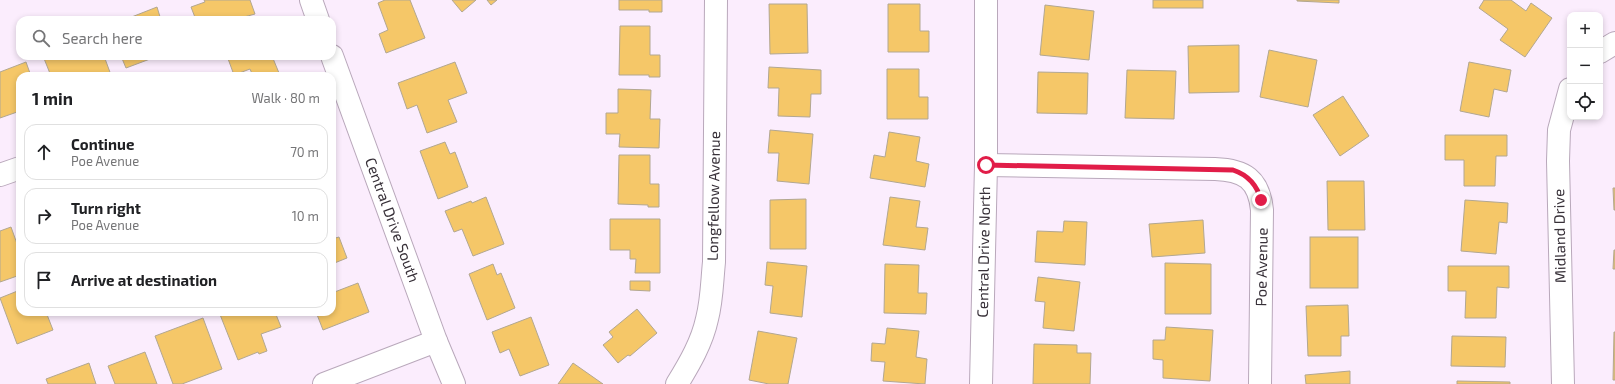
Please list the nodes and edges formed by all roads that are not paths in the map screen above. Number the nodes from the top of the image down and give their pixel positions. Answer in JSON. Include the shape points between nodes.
{"nodes":[{"id":1,"x":311,"y":0,"type":"edge"},
{"id":2,"x":716,"y":0,"type":"edge"},
{"id":3,"x":986,"y":0,"type":"edge"},
{"id":4,"x":317,"y":16,"type":"edge"},
{"id":5,"x":1615,"y":43,"type":"edge"},
{"id":6,"x":1603,"y":50,"type":"edge"},
{"id":7,"x":333,"y":60,"type":"edge"},
{"id":8,"x":1567,"y":100,"type":"edge"},
{"id":9,"x":986,"y":165,"type":"junction"},
{"id":10,"x":16,"y":169,"type":"edge"},
{"id":11,"x":0,"y":175,"type":"edge"},
{"id":12,"x":436,"y":341,"type":"junction"},
{"id":13,"x":324,"y":384,"type":"edge"},
{"id":14,"x":454,"y":384,"type":"edge"},
{"id":15,"x":677,"y":384,"type":"edge"},
{"id":16,"x":981,"y":384,"type":"edge"},
{"id":17,"x":1260,"y":384,"type":"edge"},
{"id":18,"x":1563,"y":384,"type":"edge"}],
"edges":[{"from":1,"to":4,"type":"street"},
{"from":2,"to":15,"type":"street","name":"Longfellow Avenue","via":[[712,292],[699,343]]},
{"from":3,"to":9,"type":"street","name":"Central Drive North"},
{"from":5,"to":6,"type":"street"},
{"from":7,"to":12,"type":"street","name":"Central Drive South"},
{"from":8,"to":18,"type":"street","name":"Midland Drive","via":[[1559,130],[1558,161]]},
{"from":9,"to":16,"type":"street","name":"Central Drive North"},
{"from":9,"to":17,"type":"street","name":"Poe Avenue","via":[[1215,169],[1233,170],[1248,178],[1259,193],[1262,210]]},
{"from":10,"to":11,"type":"street"},
{"from":12,"to":13,"type":"street"},
{"from":12,"to":14,"type":"street","name":"Central Drive South"}]}
